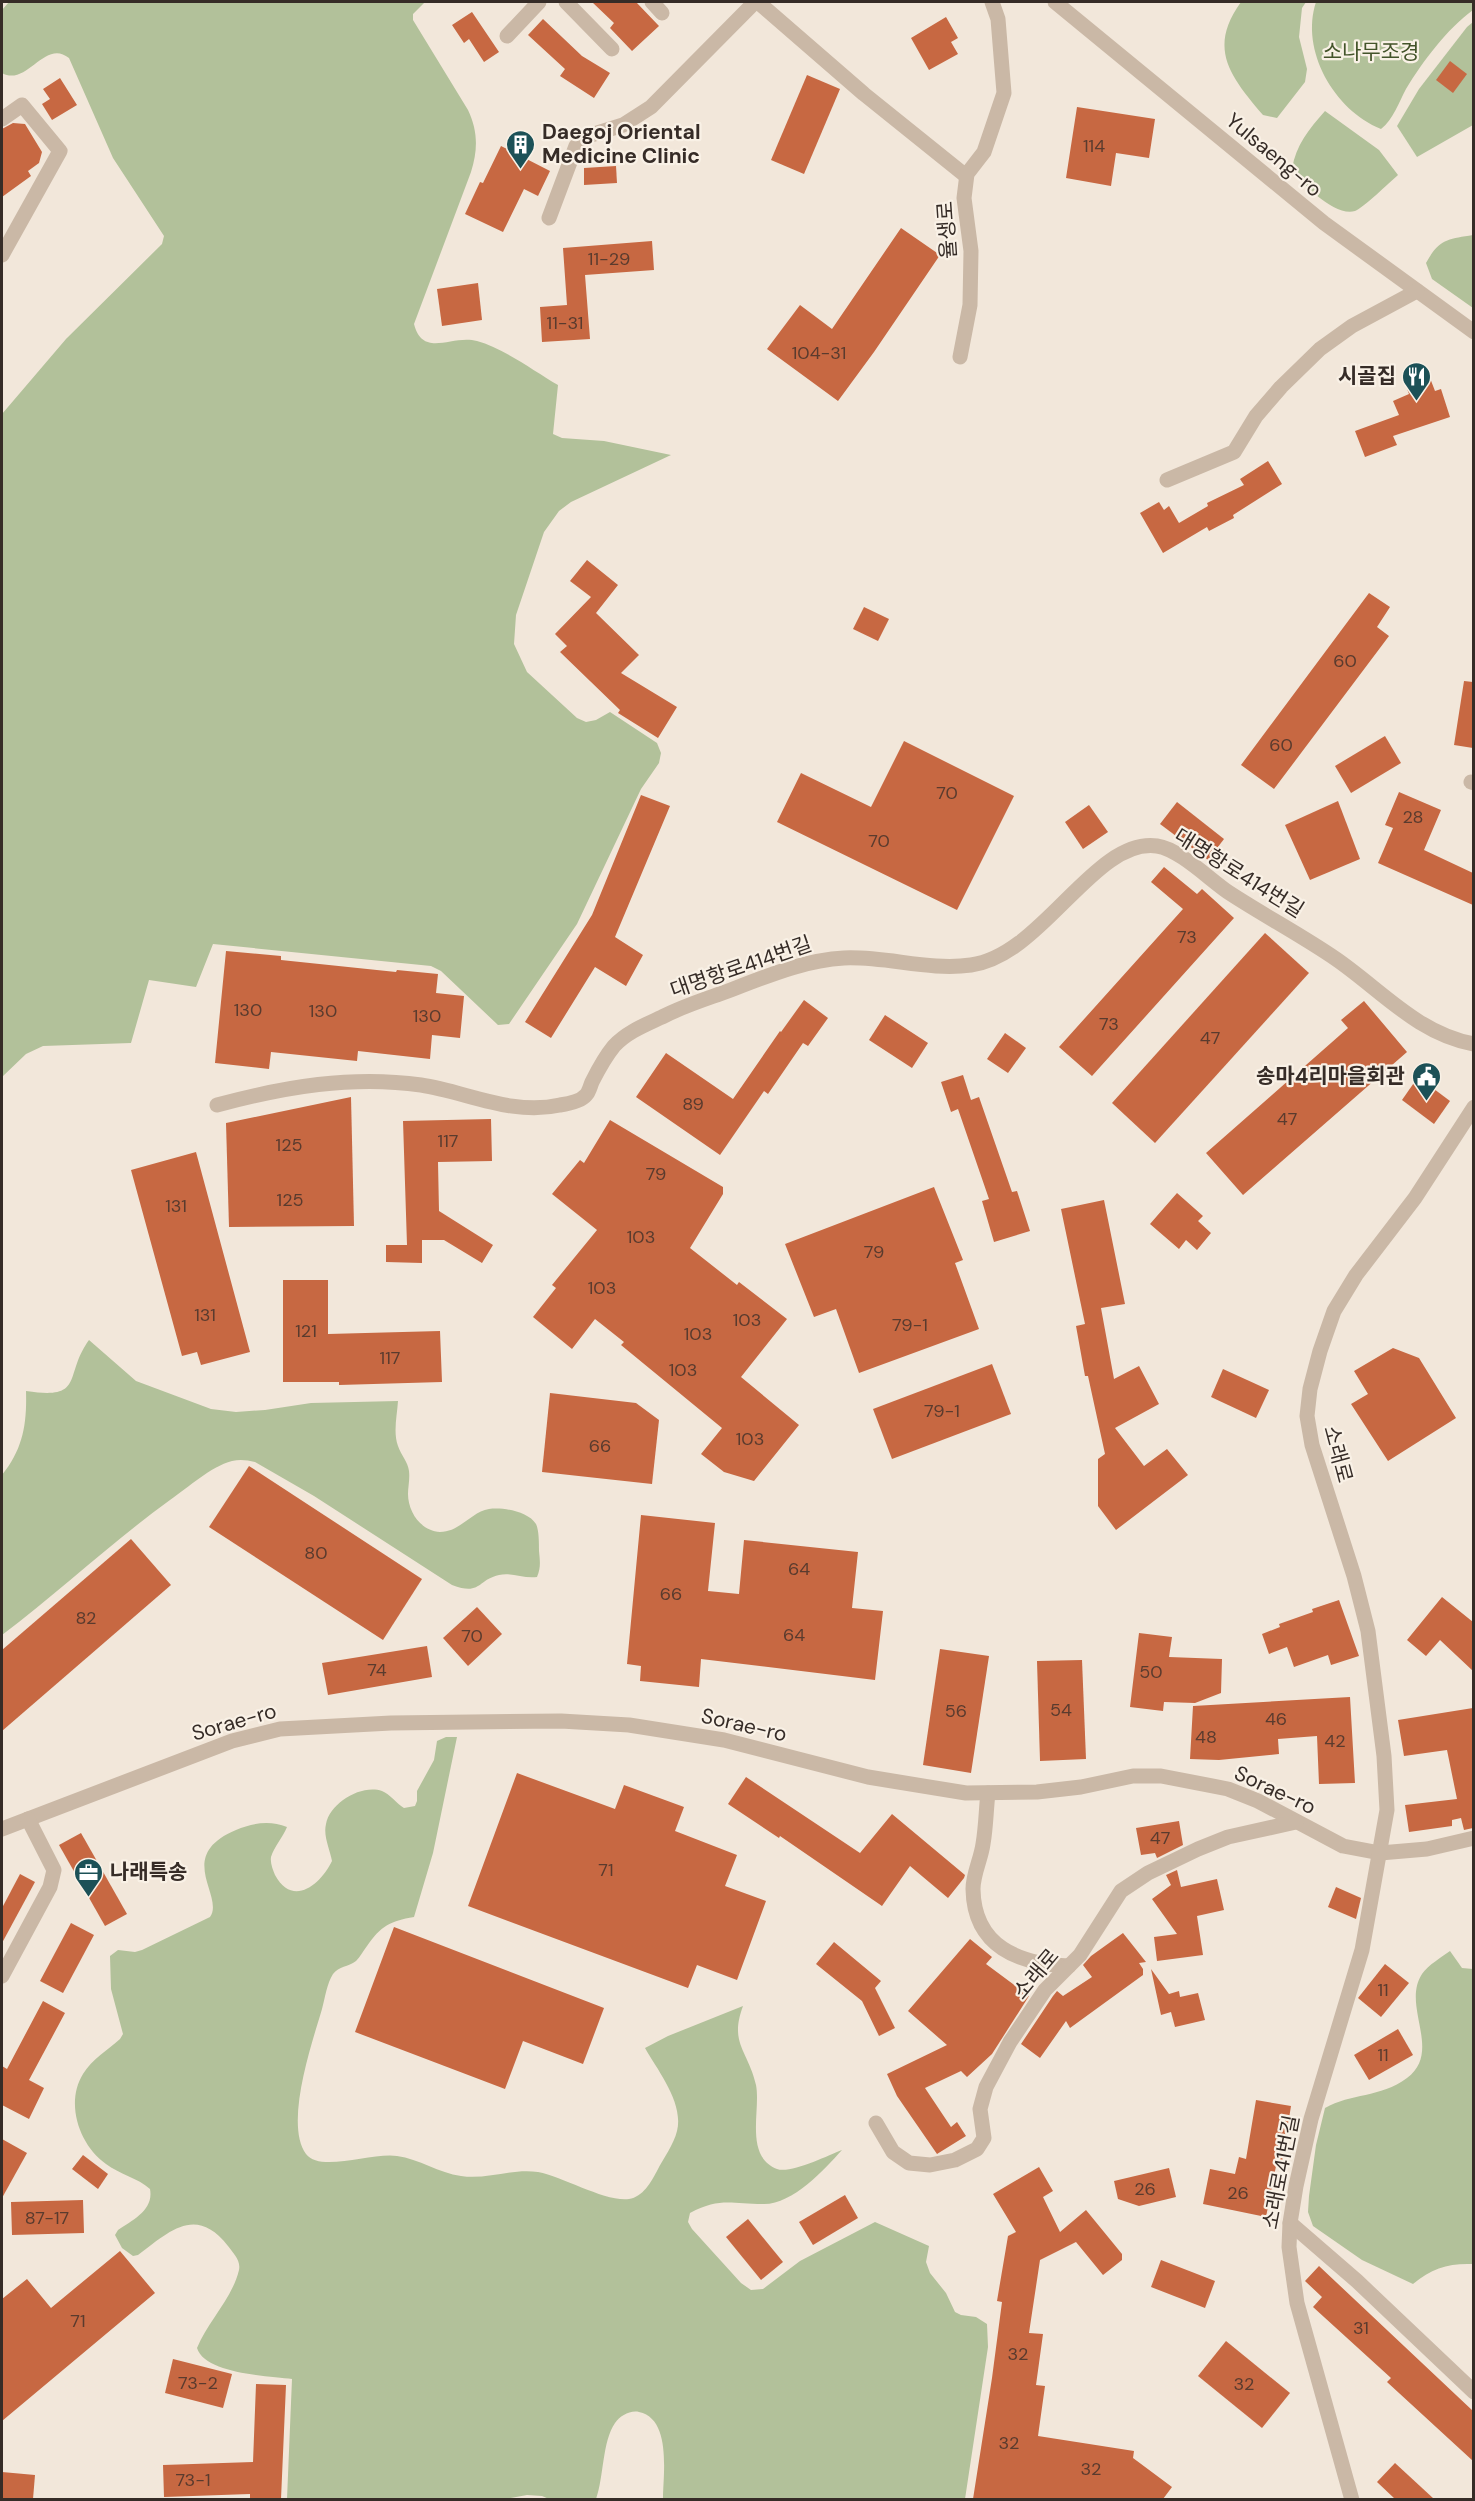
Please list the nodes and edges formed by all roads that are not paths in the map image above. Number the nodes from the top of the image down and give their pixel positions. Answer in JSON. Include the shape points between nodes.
{"nodes":[{"id":1,"x":539,"y":2,"type":"edge"},
{"id":2,"x":566,"y":2,"type":"edge"},
{"id":3,"x":757,"y":2,"type":"edge"},
{"id":4,"x":992,"y":2,"type":"edge"},
{"id":5,"x":1055,"y":2,"type":"edge"},
{"id":6,"x":507,"y":36,"type":"dead end"},
{"id":7,"x":612,"y":48,"type":"dead end"},
{"id":8,"x":2,"y":119,"type":"edge"},
{"id":9,"x":966,"y":176,"type":"junction"},
{"id":10,"x":549,"y":218,"type":"dead end"},
{"id":11,"x":2,"y":255,"type":"edge"},
{"id":12,"x":1417,"y":291,"type":"junction"},
{"id":13,"x":1473,"y":332,"type":"edge"},
{"id":14,"x":960,"y":357,"type":"dead end"},
{"id":15,"x":1167,"y":480,"type":"dead end"},
{"id":16,"x":1473,"y":1044,"type":"edge"},
{"id":17,"x":217,"y":1105,"type":"dead end"},
{"id":18,"x":1473,"y":1107,"type":"edge"},
{"id":19,"x":988,"y":1793,"type":"junction"},
{"id":20,"x":28,"y":1819,"type":"junction"},
{"id":21,"x":1296,"y":1822,"type":"junction"},
{"id":22,"x":2,"y":1829,"type":"edge"},
{"id":23,"x":1473,"y":1838,"type":"edge"},
{"id":24,"x":1380,"y":1853,"type":"junction"},
{"id":25,"x":1069,"y":1965,"type":"junction"},
{"id":26,"x":2,"y":1976,"type":"edge"},
{"id":27,"x":876,"y":2123,"type":"dead end"},
{"id":28,"x":1290,"y":2223,"type":"junction"},
{"id":29,"x":1473,"y":2392,"type":"edge"},
{"id":30,"x":1352,"y":2499,"type":"edge"}],
"edges":[{"from":1,"to":6,"type":"street"},
{"from":2,"to":7,"type":"street"},
{"from":3,"to":9,"type":"street"},
{"from":3,"to":10,"type":"street","via":[[651,107],[623,125],[591,135],[576,146]]},
{"from":4,"to":9,"type":"street","name":"율생로","via":[[998,19],[1004,93],[984,152]]},
{"from":5,"to":12,"type":"street","name":"Yulsaeng-ro","via":[[1324,223]]},
{"from":8,"to":11,"type":"street","via":[[22,105],[60,151]]},
{"from":9,"to":14,"type":"street","name":"율생로","via":[[970,305]]},
{"from":12,"to":13,"type":"street","name":"Yulsaeng-ro"},
{"from":12,"to":15,"type":"street","via":[[1352,326],[1320,349],[1256,416],[1234,452]]},
{"from":16,"to":17,"type":"street","name":"대명항로414번길","via":[[1423,1026],[1337,960],[1173,853],[1154,845],[1120,853],[1037,929],[996,959],[949,966],[847,957],[822,960],[778,972],[668,1014],[616,1045],[586,1096],[571,1102],[519,1108],[423,1085],[376,1081],[282,1090]]},
{"from":18,"to":24,"type":"street","name":"소래로","via":[[1415,1198],[1350,1284],[1335,1311],[1310,1389],[1307,1416],[1312,1445],[1368,1631],[1387,1810]]},
{"from":19,"to":20,"type":"street","name":"Sorae-ro","via":[[868,1777],[724,1740],[629,1725],[561,1721],[391,1723],[255,1734]]},
{"from":19,"to":21,"type":"street","name":"Sorae-ro","via":[[1037,1792],[1133,1776],[1161,1776],[1228,1789]]},
{"from":19,"to":25,"type":"street","via":[[983,1844],[973,1886],[974,1911],[984,1928],[1011,1955],[1043,1965]]},
{"from":20,"to":22,"type":"street","name":"Sorae-ro"},
{"from":20,"to":26,"type":"street","via":[[54,1870],[50,1887]]},
{"from":21,"to":24,"type":"street","name":"Sorae-ro","via":[[1343,1846]]},
{"from":21,"to":25,"type":"street","name":"소래로","via":[[1228,1838],[1140,1878],[1121,1891],[1080,1955]]},
{"from":23,"to":24,"type":"street","name":"Sorae-ro","via":[[1427,1849]]},
{"from":24,"to":28,"type":"street","name":"소래로41번길","via":[[1362,1950],[1311,2119]]},
{"from":25,"to":27,"type":"street","name":"소래로","via":[[1045,1990],[986,2087],[980,2109],[984,2138],[977,2149],[955,2160],[930,2165],[909,2163],[893,2152]]},
{"from":28,"to":29,"type":"street"},
{"from":28,"to":30,"type":"street","name":"소래로41번길","via":[[1291,2270],[1297,2303]]}]}
